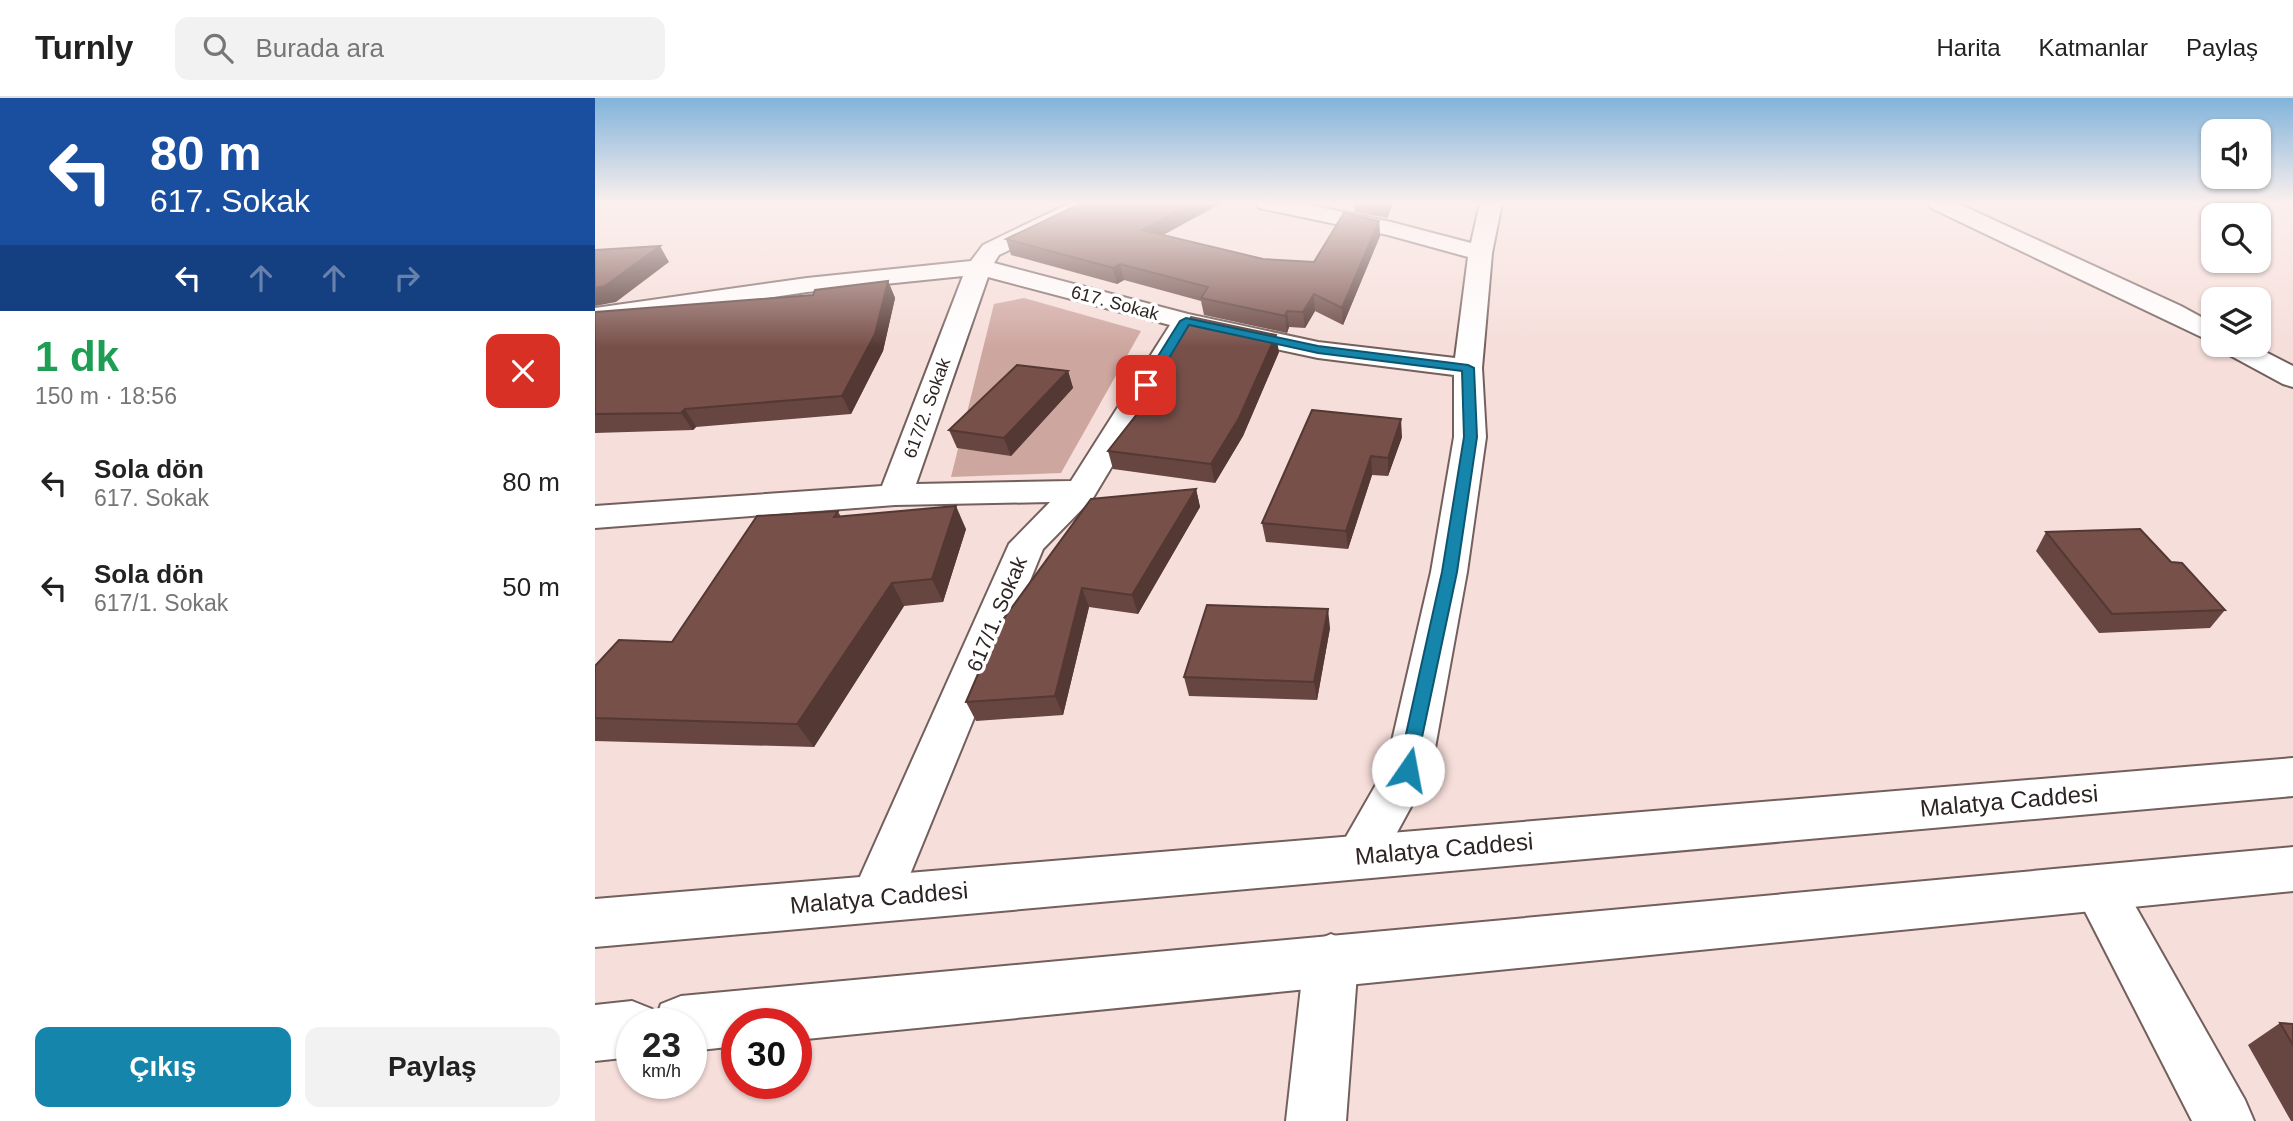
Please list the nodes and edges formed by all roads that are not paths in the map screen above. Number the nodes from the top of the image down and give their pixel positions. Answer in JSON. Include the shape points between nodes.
{"nodes":[{"id":1,"x":990,"y":251,"type":"edge"},
{"id":2,"x":1472,"y":251,"type":"edge"},
{"id":3,"x":2041,"y":251,"type":"edge"},
{"id":4,"x":1480,"y":253,"type":"joint"},
{"id":5,"x":979,"y":267,"type":"junction"},
{"id":6,"x":607,"y":315,"type":"edge"},
{"id":7,"x":1186,"y":321,"type":"junction"},
{"id":8,"x":2201,"y":328,"type":"edge"},
{"id":9,"x":595,"y":339,"type":"edge"},
{"id":10,"x":2254,"y":357,"type":"edge"},
{"id":11,"x":1468,"y":368,"type":"junction"},
{"id":12,"x":2293,"y":378,"type":"edge"},
{"id":13,"x":1081,"y":491,"type":"junction"},
{"id":14,"x":895,"y":495,"type":"junction"},
{"id":15,"x":595,"y":517,"type":"edge"},
{"id":16,"x":2293,"y":778,"type":"edge"},
{"id":17,"x":1359,"y":856,"type":"junction"},
{"id":18,"x":2293,"y":869,"type":"edge"},
{"id":19,"x":2098,"y":888,"type":"junction"},
{"id":20,"x":875,"y":899,"type":"junction"},
{"id":21,"x":595,"y":923,"type":"edge"},
{"id":22,"x":1331,"y":960,"type":"junction"},
{"id":23,"x":707,"y":1021,"type":"edge"},
{"id":24,"x":616,"y":1031,"type":"edge"},
{"id":25,"x":595,"y":1033,"type":"edge"},
{"id":26,"x":1317,"y":1121,"type":"edge"},
{"id":27,"x":2224,"y":1121,"type":"edge"}],
"edges":[{"from":1,"to":5,"type":"street","name":"617/2. Sokak"},
{"from":2,"to":4,"type":"street"},
{"from":3,"to":8,"type":"street"},
{"from":4,"to":11,"type":"street"},
{"from":5,"to":6,"type":"street","name":"617. Sokak","via":[[807,285]]},
{"from":5,"to":7,"type":"street","name":"617. Sokak"},
{"from":5,"to":14,"type":"street","name":"617/2. Sokak"},
{"from":6,"to":9,"type":"street"},
{"from":7,"to":11,"type":"street","name":"617. Sokak","via":[[1318,350]]},
{"from":7,"to":13,"type":"street","name":"617/1. Sokak"},
{"from":10,"to":12,"type":"street"},
{"from":11,"to":17,"type":"street","via":[[1470,437],[1449,572],[1408,770]]},
{"from":13,"to":14,"type":"street"},
{"from":13,"to":20,"type":"street","name":"617/1. Sokak","via":[[1027,544]]},
{"from":14,"to":15,"type":"street"},
{"from":16,"to":17,"type":"street","name":"Malatya Caddesi"},
{"from":17,"to":20,"type":"street","name":"Malatya Caddesi"},
{"from":18,"to":19,"type":"street"},
{"from":19,"to":22,"type":"street"},
{"from":19,"to":27,"type":"street"},
{"from":20,"to":21,"type":"street","name":"Malatya Caddesi"},
{"from":22,"to":23,"type":"street"},
{"from":22,"to":26,"type":"street"},
{"from":24,"to":25,"type":"street"}]}
